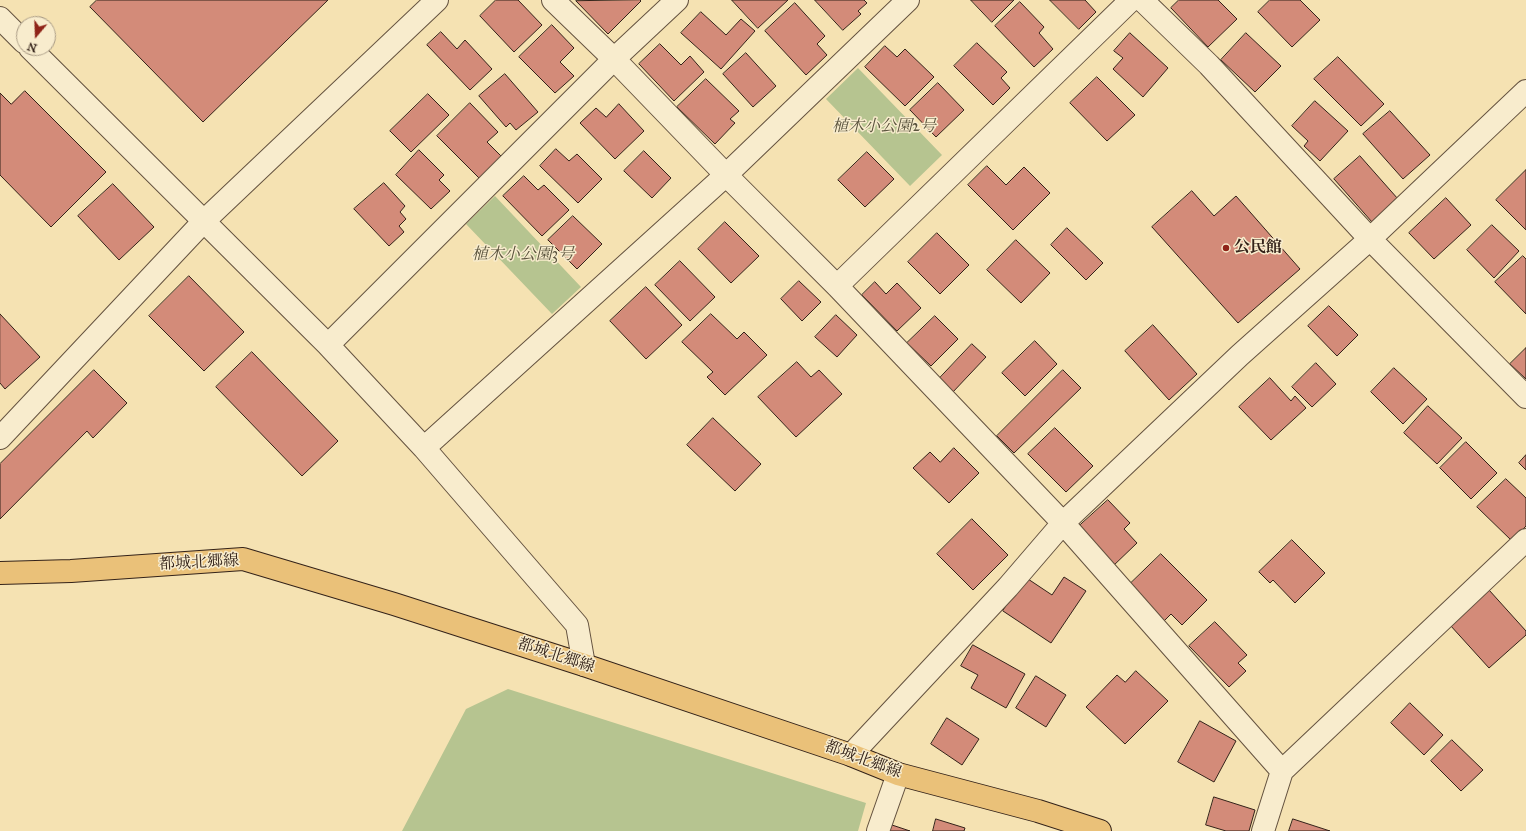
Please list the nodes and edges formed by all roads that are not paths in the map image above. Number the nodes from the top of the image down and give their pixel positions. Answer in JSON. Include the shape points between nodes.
{"nodes":[{"id":1,"x":437,"y":0,"type":"edge"},
{"id":2,"x":554,"y":0,"type":"edge"},
{"id":3,"x":677,"y":0,"type":"edge"},
{"id":4,"x":908,"y":0,"type":"edge"},
{"id":5,"x":1131,"y":0,"type":"edge"},
{"id":6,"x":1142,"y":0,"type":"edge"},
{"id":7,"x":0,"y":18,"type":"edge"},
{"id":8,"x":16,"y":34,"type":"edge"},
{"id":9,"x":38,"y":56,"type":"edge"},
{"id":10,"x":614,"y":59,"type":"junction"},
{"id":11,"x":1526,"y":91,"type":"edge"},
{"id":12,"x":726,"y":175,"type":"junction"},
{"id":13,"x":204,"y":221,"type":"junction"},
{"id":14,"x":1370,"y":239,"type":"junction"},
{"id":15,"x":837,"y":286,"type":"junction"},
{"id":16,"x":328,"y":345,"type":"junction"},
{"id":17,"x":1526,"y":397,"type":"edge"},
{"id":18,"x":1,"y":436,"type":"edge"},
{"id":19,"x":424,"y":448,"type":"junction"},
{"id":20,"x":1063,"y":523,"type":"junction"},
{"id":21,"x":1526,"y":540,"type":"edge"},
{"id":22,"x":0,"y":573,"type":"edge"},
{"id":23,"x":584,"y":665,"type":"junction"},
{"id":24,"x":851,"y":755,"type":"junction"},
{"id":25,"x":1282,"y":771,"type":"junction"},
{"id":26,"x":898,"y":774,"type":"junction"},
{"id":27,"x":878,"y":831,"type":"edge"},
{"id":28,"x":1100,"y":831,"type":"edge"},
{"id":29,"x":1263,"y":831,"type":"edge"}],
"edges":[{"from":1,"to":13,"type":"street"},
{"from":2,"to":10,"type":"street"},
{"from":3,"to":10,"type":"street"},
{"from":4,"to":12,"type":"street"},
{"from":5,"to":15,"type":"street"},
{"from":6,"to":14,"type":"street","via":[[1209,66]]},
{"from":7,"to":8,"type":"street"},
{"from":9,"to":13,"type":"street"},
{"from":10,"to":12,"type":"street"},
{"from":10,"to":16,"type":"street"},
{"from":11,"to":14,"type":"street"},
{"from":12,"to":15,"type":"street"},
{"from":12,"to":19,"type":"street"},
{"from":13,"to":16,"type":"street"},
{"from":13,"to":18,"type":"street"},
{"from":14,"to":17,"type":"street"},
{"from":14,"to":20,"type":"street","via":[[1240,356]]},
{"from":15,"to":20,"type":"street"},
{"from":16,"to":19,"type":"street"},
{"from":19,"to":23,"type":"street","via":[[577,625]]},
{"from":20,"to":24,"type":"street","via":[[1008,587]]},
{"from":20,"to":25,"type":"street"},
{"from":21,"to":25,"type":"street"},
{"from":22,"to":23,"type":"main road","name":"都城北郷線","via":[[243,559]]},
{"from":23,"to":24,"type":"main road","name":"都城北郷線"},
{"from":24,"to":26,"type":"main road","name":"都城北郷線"},
{"from":25,"to":29,"type":"street"},
{"from":26,"to":27,"type":"street"},
{"from":26,"to":28,"type":"main road","name":"都城北郷線","via":[[1038,811]]}]}
